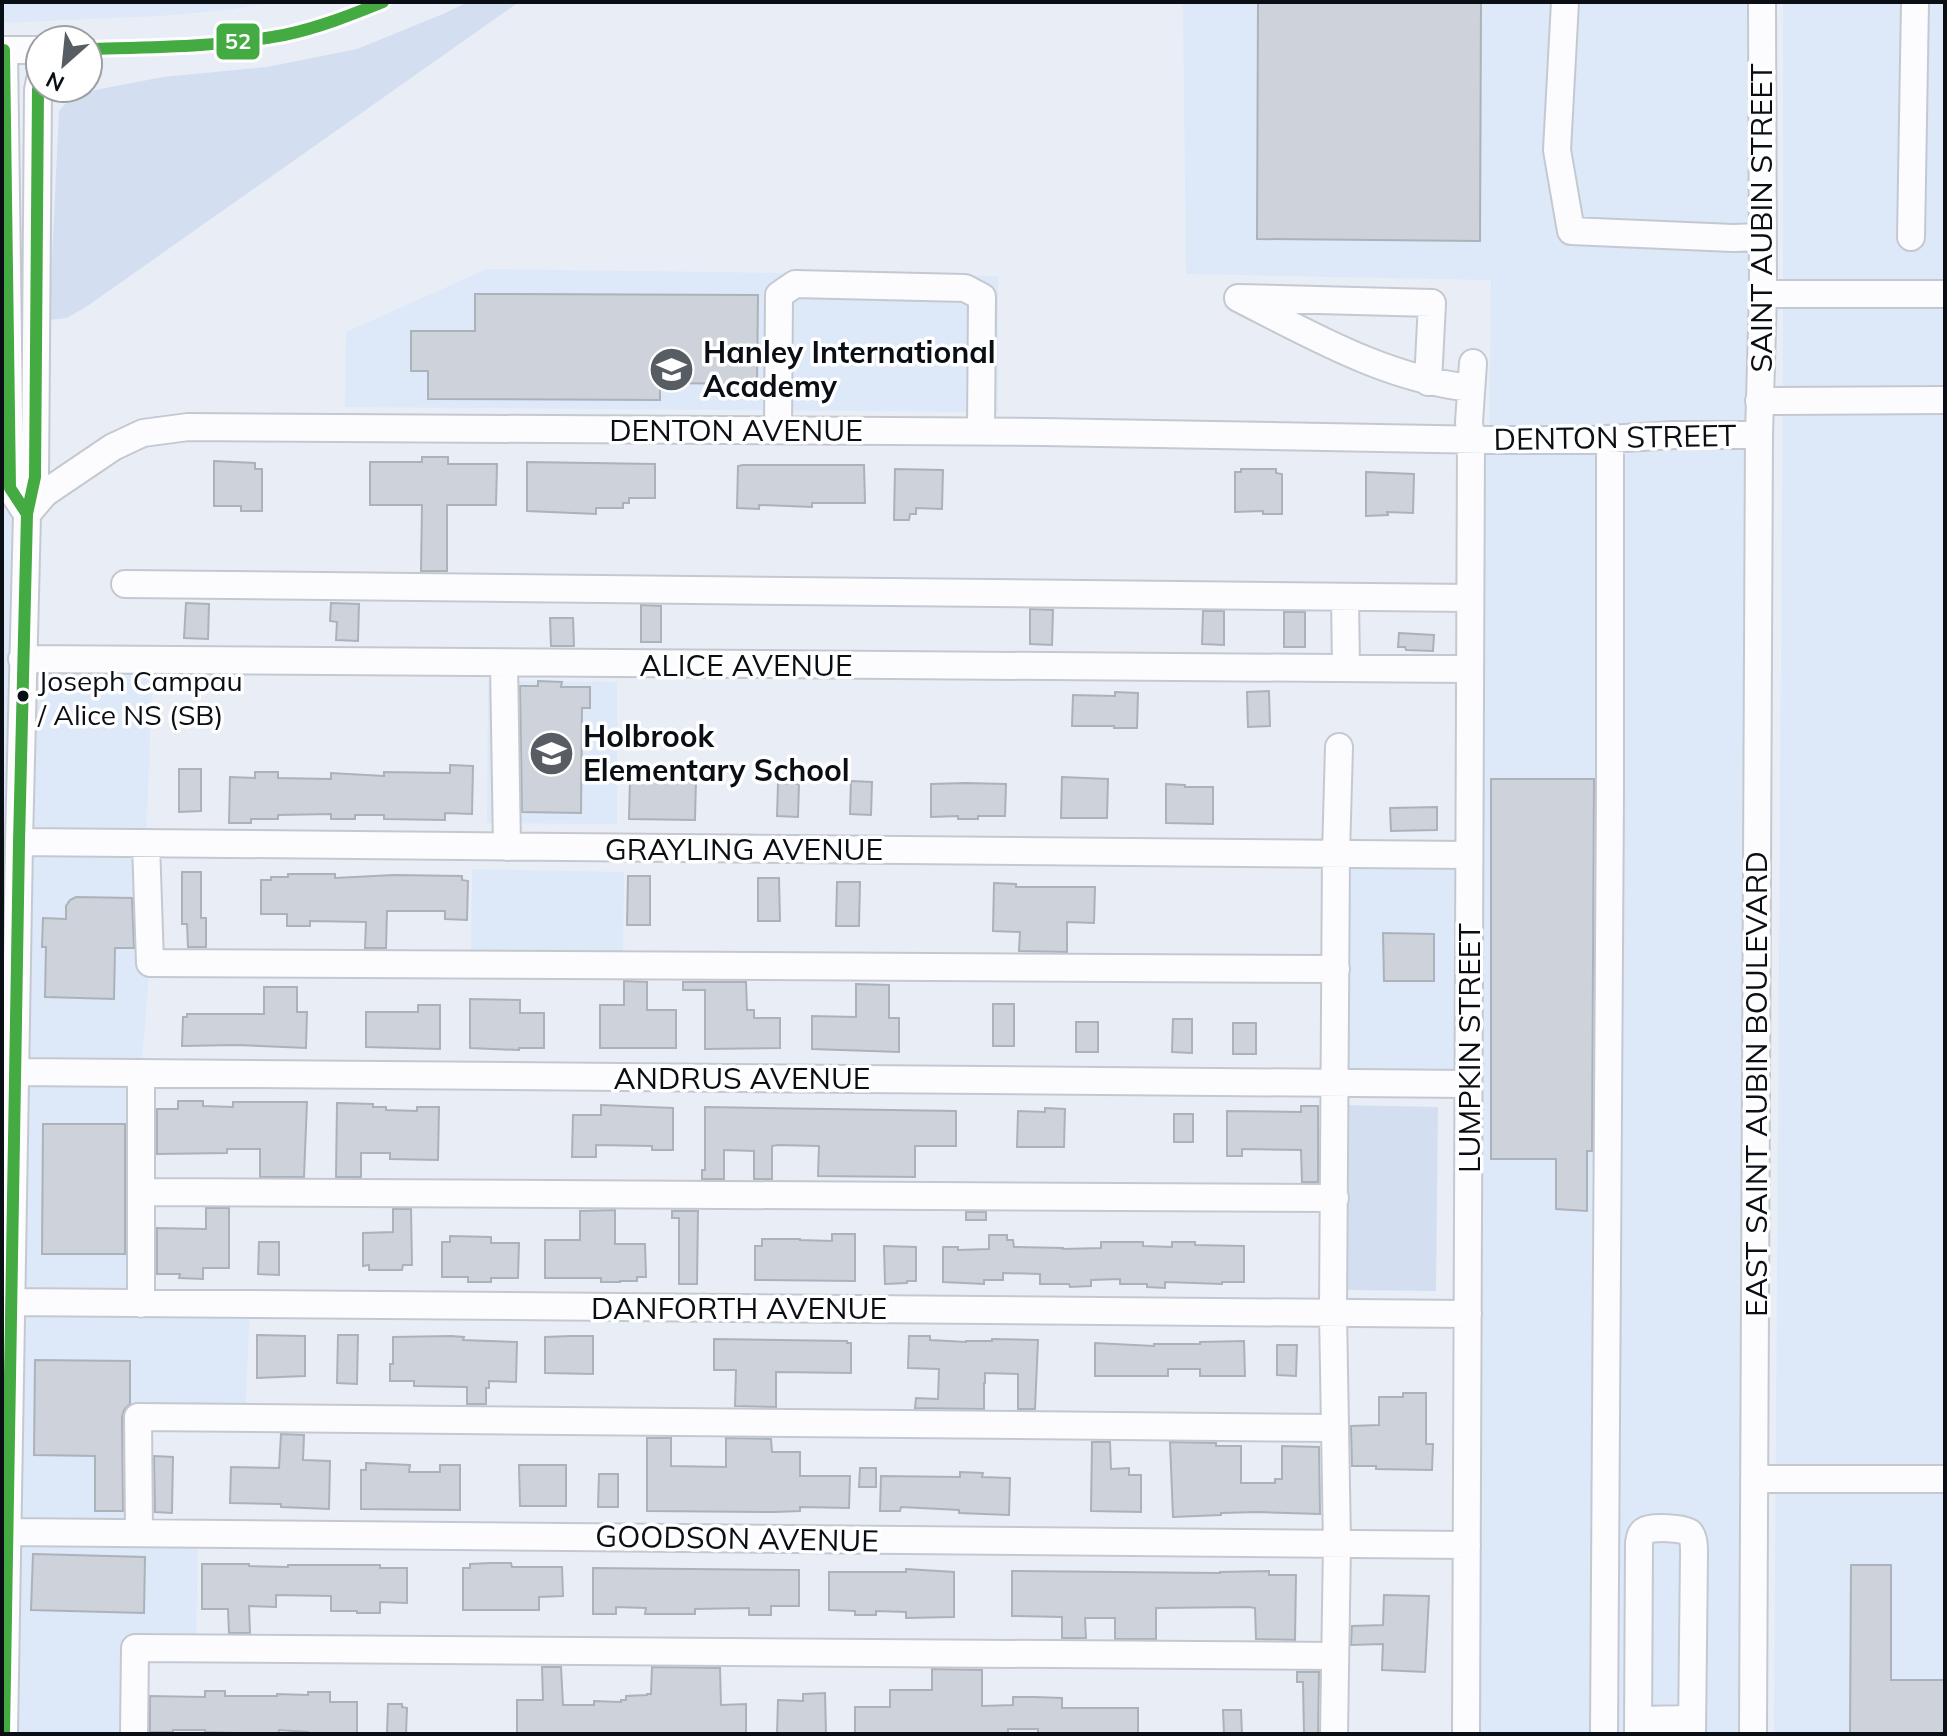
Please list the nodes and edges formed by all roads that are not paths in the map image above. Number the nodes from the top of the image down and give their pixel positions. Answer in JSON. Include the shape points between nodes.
{"nodes":[{"id":1,"x":1565,"y":2,"type":"edge"},
{"id":2,"x":1762,"y":2,"type":"edge"},
{"id":3,"x":1915,"y":2,"type":"edge"},
{"id":4,"x":3,"y":50,"type":"edge"},
{"id":5,"x":24,"y":50,"type":"edge"},
{"id":6,"x":38,"y":104,"type":"edge"},
{"id":7,"x":1762,"y":237,"type":"junction"},
{"id":8,"x":1911,"y":237,"type":"dead end"},
{"id":9,"x":1763,"y":292,"type":"junction"},
{"id":10,"x":1945,"y":294,"type":"edge"},
{"id":11,"x":4,"y":319,"type":"edge"},
{"id":12,"x":36,"y":319,"type":"junction"},
{"id":13,"x":1428,"y":382,"type":"junction"},
{"id":14,"x":1945,"y":400,"type":"edge"},
{"id":15,"x":1759,"y":401,"type":"junction"},
{"id":16,"x":778,"y":430,"type":"junction"},
{"id":17,"x":981,"y":431,"type":"junction"},
{"id":18,"x":1759,"y":435,"type":"junction"},
{"id":19,"x":1471,"y":439,"type":"junction"},
{"id":20,"x":1610,"y":439,"type":"junction"},
{"id":21,"x":27,"y":514,"type":"junction"},
{"id":22,"x":125,"y":584,"type":"dead end"},
{"id":23,"x":1345,"y":597,"type":"junction"},
{"id":24,"x":1470,"y":598,"type":"junction"},
{"id":25,"x":22,"y":659,"type":"junction"},
{"id":26,"x":504,"y":663,"type":"junction"},
{"id":27,"x":1346,"y":668,"type":"junction"},
{"id":28,"x":1470,"y":669,"type":"junction"},
{"id":29,"x":11,"y":744,"type":"edge"},
{"id":30,"x":1339,"y":747,"type":"dead end"},
{"id":31,"x":19,"y":842,"type":"junction"},
{"id":32,"x":146,"y":843,"type":"junction"},
{"id":33,"x":507,"y":847,"type":"junction"},
{"id":34,"x":1336,"y":854,"type":"junction"},
{"id":35,"x":1469,"y":855,"type":"junction"},
{"id":36,"x":1336,"y":969,"type":"junction"},
{"id":37,"x":9,"y":971,"type":"edge"},
{"id":38,"x":15,"y":1072,"type":"junction"},
{"id":39,"x":141,"y":1073,"type":"junction"},
{"id":40,"x":1336,"y":1083,"type":"junction"},
{"id":41,"x":1468,"y":1084,"type":"junction"},
{"id":42,"x":8,"y":1170,"type":"edge"},
{"id":43,"x":141,"y":1192,"type":"junction"},
{"id":44,"x":1335,"y":1198,"type":"junction"},
{"id":45,"x":11,"y":1302,"type":"junction"},
{"id":46,"x":141,"y":1304,"type":"junction"},
{"id":47,"x":1333,"y":1313,"type":"junction"},
{"id":48,"x":1468,"y":1314,"type":"junction"},
{"id":49,"x":1335,"y":1428,"type":"junction"},
{"id":50,"x":1754,"y":1479,"type":"junction"},
{"id":51,"x":1945,"y":1479,"type":"edge"},
{"id":52,"x":7,"y":1532,"type":"junction"},
{"id":53,"x":139,"y":1533,"type":"junction"},
{"id":54,"x":1337,"y":1543,"type":"junction"},
{"id":55,"x":1467,"y":1545,"type":"junction"},
{"id":56,"x":4,"y":1605,"type":"edge"},
{"id":57,"x":1335,"y":1656,"type":"junction"},
{"id":58,"x":1638,"y":1727,"type":"edge"},
{"id":59,"x":1692,"y":1727,"type":"edge"},
{"id":60,"x":4,"y":1734,"type":"edge"},
{"id":61,"x":134,"y":1734,"type":"edge"},
{"id":62,"x":1334,"y":1734,"type":"edge"},
{"id":63,"x":1466,"y":1734,"type":"edge"},
{"id":64,"x":1604,"y":1734,"type":"edge"},
{"id":65,"x":1753,"y":1734,"type":"edge"}],
"edges":[{"from":1,"to":7,"type":"street","via":[[1557,150],[1571,231]]},
{"from":2,"to":7,"type":"street","name":"SAINT AUBIN STREET"},
{"from":3,"to":8,"type":"street"},
{"from":4,"to":5,"type":"street"},
{"from":4,"to":11,"type":"street"},
{"from":6,"to":12,"type":"street"},
{"from":7,"to":9,"type":"street","name":"SAINT AUBIN STREET"},
{"from":9,"to":10,"type":"street"},
{"from":9,"to":15,"type":"street","name":"SAINT AUBIN STREET"},
{"from":11,"to":12,"type":"street"},
{"from":11,"to":21,"type":"street","via":[[10,488]]},
{"from":12,"to":21,"type":"street","via":[[35,477]]},
{"from":13,"to":13,"type":"street","via":[[1340,350],[1238,298],[1432,303]]},
{"from":13,"to":19,"type":"street","name":"LUMPKIN STREET","via":[[1472,375]]},
{"from":14,"to":15,"type":"street"},
{"from":15,"to":18,"type":"street","name":"SAINT AUBIN STREET"},
{"from":16,"to":17,"type":"street","name":"DENTON AVENUE"},
{"from":16,"to":17,"type":"street","via":[[779,295],[795,284],[965,288],[982,297]]},
{"from":16,"to":21,"type":"street","name":"DENTON AVENUE","via":[[188,427],[143,433],[113,447],[45,493]]},
{"from":17,"to":19,"type":"street","name":"DENTON AVENUE"},
{"from":18,"to":20,"type":"street","name":"DENTON STREET"},
{"from":18,"to":50,"type":"street","name":"EAST SAINT AUBIN BOULEVARD"},
{"from":19,"to":20,"type":"street","name":"DENTON STREET"},
{"from":19,"to":24,"type":"street","name":"LUMPKIN STREET"},
{"from":20,"to":64,"type":"street"},
{"from":21,"to":25,"type":"street"},
{"from":22,"to":23,"type":"street"},
{"from":23,"to":24,"type":"street"},
{"from":23,"to":27,"type":"street"},
{"from":24,"to":28,"type":"street","name":"LUMPKIN STREET"},
{"from":25,"to":26,"type":"street","name":"ALICE AVENUE"},
{"from":25,"to":29,"type":"street"},
{"from":26,"to":27,"type":"street","name":"ALICE AVENUE"},
{"from":26,"to":33,"type":"street"},
{"from":27,"to":28,"type":"street","name":"ALICE AVENUE"},
{"from":28,"to":35,"type":"street","name":"LUMPKIN STREET"},
{"from":29,"to":31,"type":"street"},
{"from":30,"to":34,"type":"street"},
{"from":31,"to":32,"type":"street","name":"GRAYLING AVENUE"},
{"from":31,"to":37,"type":"street"},
{"from":32,"to":33,"type":"street","name":"GRAYLING AVENUE"},
{"from":32,"to":36,"type":"street","via":[[150,963]]},
{"from":33,"to":34,"type":"street","name":"GRAYLING AVENUE"},
{"from":34,"to":35,"type":"street","name":"GRAYLING AVENUE"},
{"from":34,"to":36,"type":"street"},
{"from":35,"to":41,"type":"street","name":"LUMPKIN STREET"},
{"from":36,"to":40,"type":"street"},
{"from":37,"to":38,"type":"street"},
{"from":38,"to":39,"type":"street","name":"ANDRUS AVENUE"},
{"from":38,"to":42,"type":"street"},
{"from":39,"to":40,"type":"street","name":"ANDRUS AVENUE"},
{"from":39,"to":43,"type":"street"},
{"from":40,"to":41,"type":"street","name":"ANDRUS AVENUE"},
{"from":40,"to":44,"type":"street"},
{"from":41,"to":48,"type":"street","name":"LUMPKIN STREET"},
{"from":42,"to":45,"type":"street"},
{"from":43,"to":44,"type":"street"},
{"from":43,"to":46,"type":"street"},
{"from":44,"to":47,"type":"street"},
{"from":45,"to":46,"type":"street","name":"DANFORTH AVENUE"},
{"from":45,"to":52,"type":"street"},
{"from":46,"to":47,"type":"street","name":"DANFORTH AVENUE"},
{"from":47,"to":48,"type":"street","name":"DANFORTH AVENUE"},
{"from":47,"to":49,"type":"street"},
{"from":48,"to":55,"type":"street","name":"LUMPKIN STREET"},
{"from":49,"to":53,"type":"street","via":[[138,1417]]},
{"from":49,"to":54,"type":"street"},
{"from":50,"to":51,"type":"street"},
{"from":50,"to":65,"type":"street","name":"EAST SAINT AUBIN BOULEVARD"},
{"from":52,"to":53,"type":"street","name":"GOODSON AVENUE"},
{"from":52,"to":56,"type":"street"},
{"from":53,"to":54,"type":"street","name":"GOODSON AVENUE"},
{"from":54,"to":55,"type":"street","name":"GOODSON AVENUE"},
{"from":54,"to":57,"type":"street"},
{"from":55,"to":63,"type":"street","name":"LUMPKIN STREET"},
{"from":56,"to":60,"type":"street"},
{"from":57,"to":61,"type":"street","via":[[135,1648]]},
{"from":57,"to":62,"type":"street"},
{"from":58,"to":59,"type":"street"},
{"from":58,"to":59,"type":"street","via":[[1640,1536],[1651,1529],[1680,1529],[1692,1536],[1694,1553]]}]}
